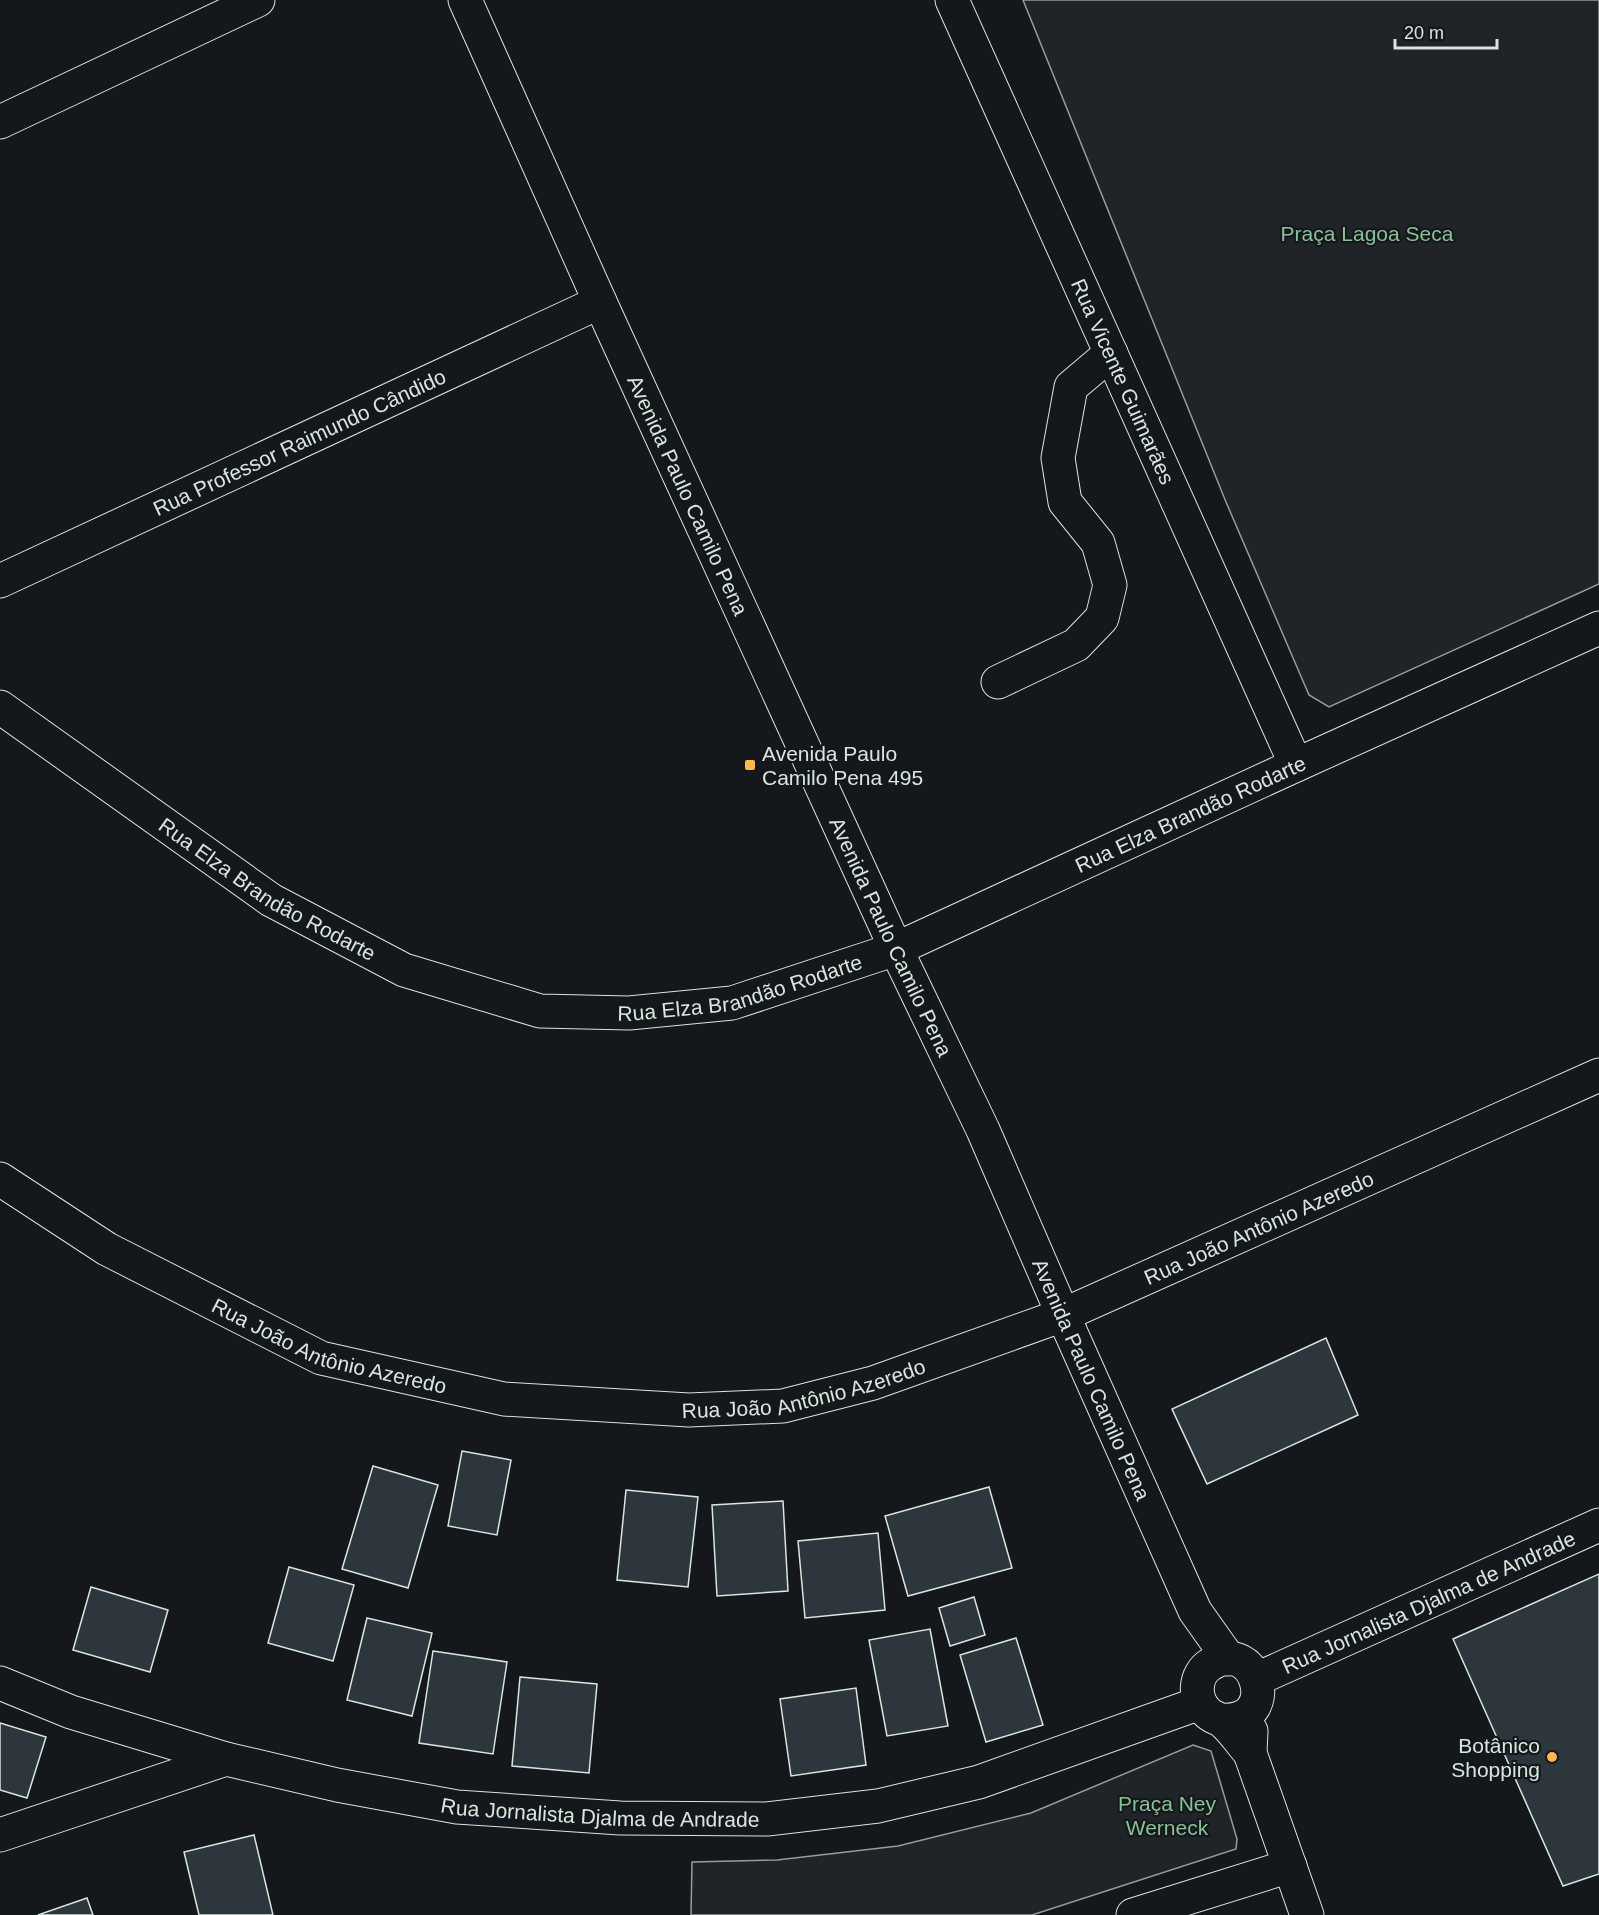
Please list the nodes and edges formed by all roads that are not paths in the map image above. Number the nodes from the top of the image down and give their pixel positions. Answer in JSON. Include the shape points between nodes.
{"nodes":[{"id":1,"x":258,"y":0,"type":"edge"},
{"id":2,"x":465,"y":0,"type":"edge"},
{"id":3,"x":952,"y":0,"type":"edge"},
{"id":4,"x":0,"y":122,"type":"edge"},
{"id":5,"x":600,"y":302,"type":"junction"},
{"id":6,"x":1111,"y":353,"type":"junction"},
{"id":7,"x":0,"y":580,"type":"edge"},
{"id":8,"x":1599,"y":628,"type":"edge"},
{"id":9,"x":998,"y":682,"type":"dead end"},
{"id":10,"x":0,"y":706,"type":"edge"},
{"id":11,"x":1296,"y":765,"type":"junction"},
{"id":12,"x":896,"y":949,"type":"junction"},
{"id":13,"x":1599,"y":1075,"type":"edge"},
{"id":14,"x":0,"y":1179,"type":"edge"},
{"id":15,"x":1063,"y":1315,"type":"junction"},
{"id":16,"x":1599,"y":1525,"type":"edge"},
{"id":17,"x":1217,"y":1664,"type":"junction"},
{"id":18,"x":0,"y":1683,"type":"edge"},
{"id":19,"x":1254,"y":1694,"type":"junction"},
{"id":20,"x":1211,"y":1712,"type":"junction"},
{"id":21,"x":1250,"y":1753,"type":"junction"},
{"id":22,"x":226,"y":1759,"type":"junction"},
{"id":23,"x":0,"y":1835,"type":"edge"},
{"id":24,"x":1290,"y":1866,"type":"junction"},
{"id":25,"x":1133,"y":1915,"type":"edge"},
{"id":26,"x":1307,"y":1915,"type":"edge"}],
"edges":[{"from":1,"to":4,"type":"street"},
{"from":2,"to":5,"type":"street","name":"Avenida Paulo Camilo Pena"},
{"from":3,"to":6,"type":"street","name":"Rua Vicente Guimarães"},
{"from":5,"to":7,"type":"street","name":"Rua Professor Raimundo Cândido"},
{"from":5,"to":12,"type":"street","name":"Avenida Paulo Camilo Pena"},
{"from":6,"to":9,"type":"street","via":[[1071,387],[1058,458],[1065,502],[1098,543],[1110,585],[1102,618],[1076,645]]},
{"from":6,"to":11,"type":"street","name":"Rua Vicente Guimarães"},
{"from":8,"to":11,"type":"street","name":"Rua Elza Brandão Rodarte"},
{"from":10,"to":12,"type":"street","name":"Rua Elza Brandão Rodarte","via":[[271,900],[404,970],[540,1011],[629,1013],[732,1003]]},
{"from":11,"to":12,"type":"street","name":"Rua Elza Brandão Rodarte"},
{"from":12,"to":15,"type":"street","name":"Avenida Paulo Camilo Pena","via":[[983,1130]]},
{"from":13,"to":15,"type":"street","name":"Rua João Antônio Azeredo"},
{"from":14,"to":15,"type":"street","name":"Rua João Antônio Azeredo","via":[[107,1249],[321,1358],[504,1399],[689,1410],[783,1406],[873,1383]]},
{"from":15,"to":17,"type":"street","name":"Avenida Paulo Camilo Pena"},
{"from":16,"to":19,"type":"street","name":"Rua Jornalista Djalma de Andrade"},
{"from":17,"to":19,"type":"street","via":[[1246,1665]]},
{"from":17,"to":20,"type":"street","via":[[1197,1686]]},
{"from":18,"to":22,"type":"street","name":"Rua Jornalista Djalma de Andrade","via":[[71,1712]]},
{"from":19,"to":20,"type":"street","via":[[1238,1719]]},
{"from":19,"to":21,"type":"street"},
{"from":20,"to":21,"type":"street"},
{"from":20,"to":22,"type":"street","name":"Rua Jornalista Djalma de Andrade","via":[[979,1782],[878,1806],[767,1819],[620,1818],[457,1807]]},
{"from":21,"to":24,"type":"street"},
{"from":22,"to":23,"type":"street"},
{"from":24,"to":25,"type":"street"},
{"from":24,"to":26,"type":"street"}]}
